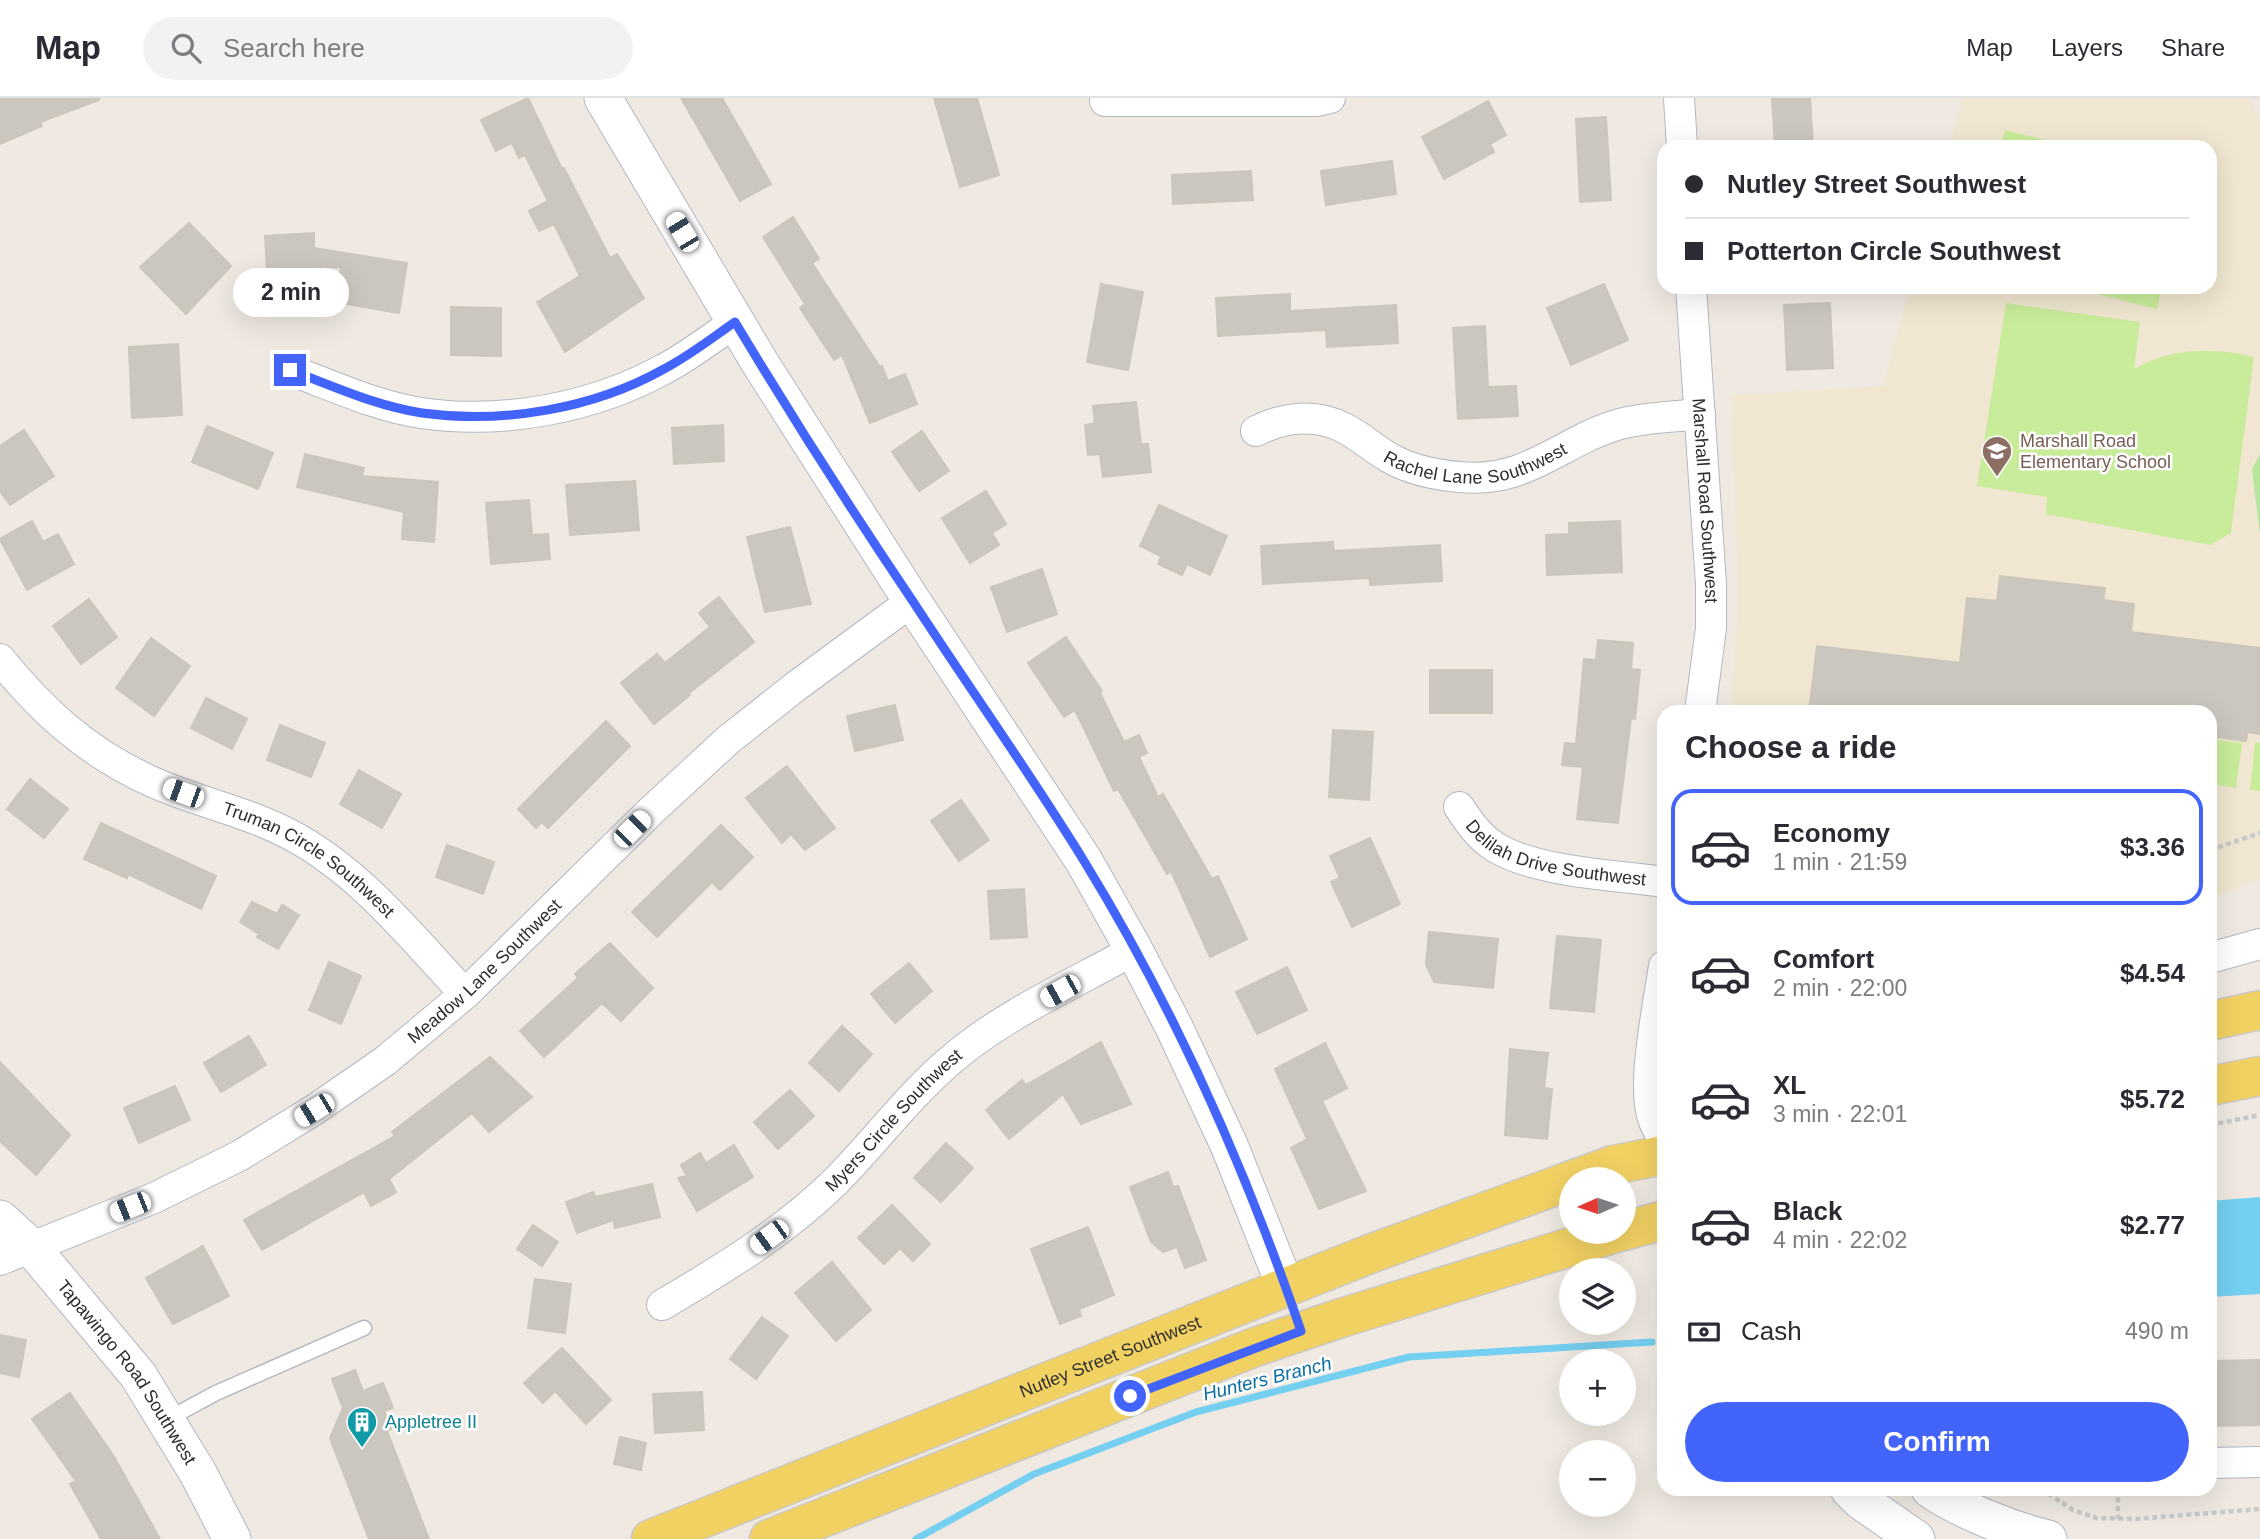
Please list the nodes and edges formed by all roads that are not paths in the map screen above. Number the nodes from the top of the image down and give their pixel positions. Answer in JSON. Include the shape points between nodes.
{"nodes":[{"id":1,"x":603,"y":98,"type":"edge"},
{"id":2,"x":1330,"y":98,"type":"edge"},
{"id":3,"x":1679,"y":98,"type":"edge"},
{"id":4,"x":1105,"y":101,"type":"dead end"},
{"id":5,"x":1682,"y":140,"type":"edge"},
{"id":6,"x":1691,"y":294,"type":"edge"},
{"id":7,"x":735,"y":322,"type":"junction"},
{"id":8,"x":290,"y":370,"type":"dead end"},
{"id":9,"x":1700,"y":414,"type":"junction"},
{"id":10,"x":1256,"y":431,"type":"dead end"},
{"id":11,"x":912,"y":601,"type":"junction"},
{"id":12,"x":0,"y":659,"type":"edge"},
{"id":13,"x":1701,"y":705,"type":"edge"},
{"id":14,"x":1459,"y":807,"type":"dead end"},
{"id":15,"x":1657,"y":881,"type":"edge"},
{"id":16,"x":2260,"y":944,"type":"edge"},
{"id":17,"x":1134,"y":950,"type":"junction"},
{"id":18,"x":2217,"y":956,"type":"edge"},
{"id":19,"x":465,"y":994,"type":"junction"},
{"id":20,"x":2260,"y":1010,"type":"edge"},
{"id":21,"x":2217,"y":1019,"type":"edge"},
{"id":22,"x":1657,"y":1028,"type":"edge"},
{"id":23,"x":2260,"y":1076,"type":"edge"},
{"id":24,"x":2217,"y":1085,"type":"edge"},
{"id":25,"x":1657,"y":1127,"type":"edge"},
{"id":26,"x":1657,"y":1157,"type":"edge"},
{"id":27,"x":1610,"y":1167,"type":"edge"},
{"id":28,"x":1559,"y":1185,"type":"edge"},
{"id":29,"x":0,"y":1219,"type":"edge"},
{"id":30,"x":1657,"y":1222,"type":"edge"},
{"id":31,"x":1636,"y":1228,"type":"edge"},
{"id":32,"x":1580,"y":1244,"type":"edge"},
{"id":33,"x":16,"y":1254,"type":"edge"},
{"id":34,"x":1286,"y":1288,"type":"junction"},
{"id":35,"x":662,"y":1305,"type":"dead end"},
{"id":36,"x":363,"y":1328,"type":"dead end"},
{"id":37,"x":1301,"y":1331,"type":"junction"},
{"id":38,"x":165,"y":1420,"type":"junction"},
{"id":39,"x":2260,"y":1462,"type":"edge"},
{"id":40,"x":2217,"y":1463,"type":"edge"},
{"id":41,"x":1856,"y":1496,"type":"edge"},
{"id":42,"x":1940,"y":1496,"type":"edge"},
{"id":43,"x":232,"y":1539,"type":"edge"},
{"id":44,"x":651,"y":1539,"type":"edge"},
{"id":45,"x":769,"y":1539,"type":"edge"},
{"id":46,"x":1916,"y":1539,"type":"edge"},
{"id":47,"x":2048,"y":1539,"type":"edge"}],
"edges":[{"from":1,"to":7,"type":"street"},
{"from":2,"to":4,"type":"street"},
{"from":3,"to":5,"type":"street"},
{"from":6,"to":9,"type":"street","name":"Marshall Road Southwest"},
{"from":7,"to":8,"type":"street","via":[[665,369],[624,388],[572,405],[523,413],[421,413],[378,403]]},
{"from":7,"to":11,"type":"street"},
{"from":9,"to":10,"type":"street","name":"Rachel Lane Southwest","via":[[1621,424],[1530,467],[1498,476],[1464,478],[1402,464],[1343,427],[1320,419],[1295,418]]},
{"from":9,"to":13,"type":"street","name":"Marshall Road Southwest","via":[[1712,606]]},
{"from":11,"to":17,"type":"street","via":[[1077,850]]},
{"from":11,"to":19,"type":"street","name":"Meadow Lane Southwest","via":[[728,740]]},
{"from":12,"to":19,"type":"street","name":"Truman Circle Southwest","via":[[62,727],[101,754],[147,780],[247,814],[327,858],[364,887]]},
{"from":14,"to":15,"type":"street","name":"Delilah Drive Southwest","via":[[1483,838],[1516,858]]},
{"from":16,"to":18,"type":"street"},
{"from":17,"to":34,"type":"street","via":[[1229,1145]]},
{"from":17,"to":35,"type":"street","name":"Myers Circle Southwest","via":[[996,1027],[953,1058],[910,1097],[835,1182],[786,1225]]},
{"from":19,"to":33,"type":"street","name":"Meadow Lane Southwest","via":[[385,1061],[239,1156],[153,1198]]},
{"from":20,"to":21,"type":"main road"},
{"from":22,"to":25,"type":"street","via":[[1649,1096]]},
{"from":23,"to":24,"type":"main road"},
{"from":26,"to":27,"type":"main road","name":"Nutley Street Southwest"},
{"from":28,"to":34,"type":"main road","name":"Nutley Street Southwest"},
{"from":29,"to":33,"type":"street","name":"Tapawingo Road Southwest"},
{"from":30,"to":31,"type":"main road"},
{"from":32,"to":37,"type":"main road"},
{"from":33,"to":38,"type":"street","name":"Tapawingo Road Southwest","via":[[138,1375]]},
{"from":34,"to":37,"type":"street"},
{"from":34,"to":44,"type":"main road","name":"Nutley Street Southwest"},
{"from":36,"to":38,"type":"lane"},
{"from":37,"to":45,"type":"main road"},
{"from":38,"to":43,"type":"street","name":"Tapawingo Road Southwest"},
{"from":39,"to":40,"type":"street"},
{"from":41,"to":46,"type":"street"},
{"from":42,"to":47,"type":"street"}]}
